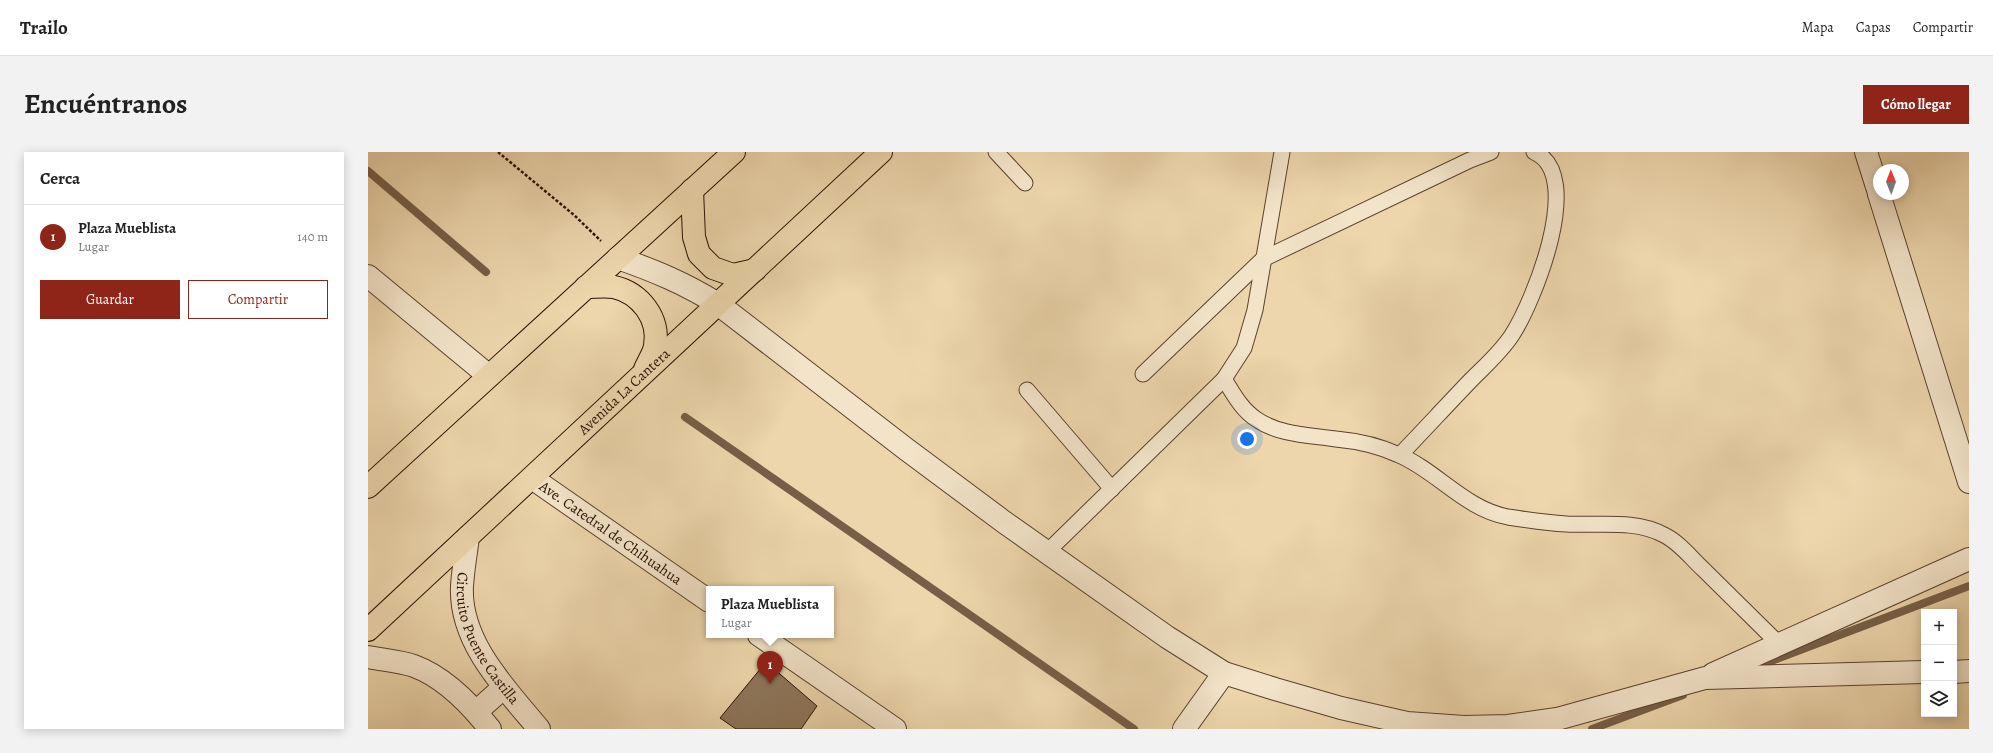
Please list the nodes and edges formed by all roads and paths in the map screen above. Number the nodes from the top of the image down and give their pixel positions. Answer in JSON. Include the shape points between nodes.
{"nodes":[{"id":1,"x":498,"y":152,"type":"edge"},
{"id":2,"x":734,"y":152,"type":"edge"},
{"id":3,"x":880,"y":152,"type":"edge"},
{"id":4,"x":996,"y":152,"type":"edge"},
{"id":5,"x":1282,"y":152,"type":"edge"},
{"id":6,"x":1491,"y":152,"type":"edge"},
{"id":7,"x":1534,"y":152,"type":"edge"},
{"id":8,"x":1866,"y":152,"type":"edge"},
{"id":9,"x":1873,"y":175,"type":"edge"},
{"id":10,"x":1025,"y":183,"type":"dead end"},
{"id":11,"x":692,"y":190,"type":"junction"},
{"id":12,"x":1881,"y":200,"type":"edge"},
{"id":13,"x":618,"y":258,"type":"junction"},
{"id":14,"x":1263,"y":258,"type":"junction"},
{"id":15,"x":755,"y":270,"type":"junction"},
{"id":16,"x":368,"y":276,"type":"edge"},
{"id":17,"x":586,"y":288,"type":"junction"},
{"id":18,"x":718,"y":304,"type":"junction"},
{"id":19,"x":643,"y":373,"type":"junction"},
{"id":20,"x":1143,"y":374,"type":"dead end"},
{"id":21,"x":489,"y":376,"type":"junction"},
{"id":22,"x":1224,"y":379,"type":"junction"},
{"id":23,"x":1027,"y":390,"type":"dead end"},
{"id":24,"x":1400,"y":455,"type":"junction"},
{"id":25,"x":532,"y":478,"type":"junction"},
{"id":26,"x":1969,"y":482,"type":"edge"},
{"id":27,"x":368,"y":487,"type":"edge"},
{"id":28,"x":1112,"y":489,"type":"junction"},
{"id":29,"x":468,"y":537,"type":"junction"},
{"id":30,"x":1047,"y":552,"type":"junction"},
{"id":31,"x":1969,"y":558,"type":"edge"},
{"id":32,"x":706,"y":599,"type":"edge"},
{"id":33,"x":368,"y":630,"type":"edge"},
{"id":34,"x":763,"y":638,"type":"edge"},
{"id":35,"x":1779,"y":644,"type":"junction"},
{"id":36,"x":368,"y":657,"type":"edge"},
{"id":37,"x":1969,"y":671,"type":"edge"},
{"id":38,"x":1921,"y":672,"type":"edge"},
{"id":39,"x":1957,"y":672,"type":"edge"},
{"id":40,"x":1224,"y":673,"type":"junction"},
{"id":41,"x":1704,"y":678,"type":"junction"},
{"id":42,"x":504,"y":687,"type":"junction"},
{"id":43,"x":476,"y":712,"type":"junction"},
{"id":44,"x":490,"y":729,"type":"edge"},
{"id":45,"x":539,"y":729,"type":"edge"},
{"id":46,"x":895,"y":729,"type":"edge"},
{"id":47,"x":1184,"y":729,"type":"edge"}],
"edges":[{"from":1,"to":13,"type":"path","via":[[574,215]]},
{"from":2,"to":11,"type":"main road"},
{"from":3,"to":15,"type":"main road","name":"Avenida La Cantera"},
{"from":4,"to":10,"type":"lane"},
{"from":5,"to":14,"type":"lane"},
{"from":6,"to":14,"type":"lane"},
{"from":7,"to":24,"type":"lane","via":[[1550,166],[1557,189],[1557,210],[1530,302],[1511,336]]},
{"from":8,"to":9,"type":"street"},
{"from":11,"to":13,"type":"main road"},
{"from":11,"to":15,"type":"main road","via":[[694,237],[699,254],[713,268],[733,275]]},
{"from":12,"to":26,"type":"street"},
{"from":13,"to":17,"type":"main road"},
{"from":13,"to":18,"type":"street","via":[[658,272]]},
{"from":14,"to":20,"type":"lane"},
{"from":14,"to":22,"type":"lane","via":[[1255,310],[1244,348]]},
{"from":15,"to":18,"type":"main road","name":"Avenida La Cantera"},
{"from":16,"to":21,"type":"street"},
{"from":17,"to":19,"type":"main road","via":[[613,287],[633,294],[646,305],[654,324],[655,346]]},
{"from":17,"to":21,"type":"main road"},
{"from":18,"to":19,"type":"main road","name":"Avenida La Cantera"},
{"from":18,"to":30,"type":"street","via":[[906,449]]},
{"from":19,"to":25,"type":"main road","name":"Avenida La Cantera"},
{"from":21,"to":27,"type":"main road"},
{"from":22,"to":24,"type":"lane","via":[[1242,407],[1256,419],[1276,429],[1368,445]]},
{"from":22,"to":28,"type":"lane"},
{"from":23,"to":28,"type":"lane"},
{"from":24,"to":35,"type":"lane","via":[[1485,510],[1506,516],[1566,524],[1629,525],[1649,528],[1665,535],[1685,551]]},
{"from":25,"to":29,"type":"main road","name":"Avenida La Cantera"},
{"from":25,"to":32,"type":"street","name":"Ave. Catedral de Chihuahua"},
{"from":28,"to":30,"type":"lane"},
{"from":29,"to":33,"type":"main road","name":"Avenida La Cantera"},
{"from":29,"to":42,"type":"street","name":"Circuito Puente Castilla","via":[[462,587],[468,627],[481,654]]},
{"from":30,"to":40,"type":"street","via":[[1167,637]]},
{"from":31,"to":35,"type":"street"},
{"from":34,"to":46,"type":"street"},
{"from":35,"to":41,"type":"street"},
{"from":36,"to":43,"type":"street","via":[[414,666],[438,678]]},
{"from":37,"to":39,"type":"street"},
{"from":38,"to":41,"type":"street"},
{"from":40,"to":41,"type":"street","via":[[1341,708],[1407,723],[1464,727],[1508,726],[1557,719]]},
{"from":40,"to":47,"type":"street"},
{"from":42,"to":43,"type":"street"},
{"from":42,"to":45,"type":"street","name":"Circuito Puente Castilla"},
{"from":43,"to":44,"type":"street"}]}
